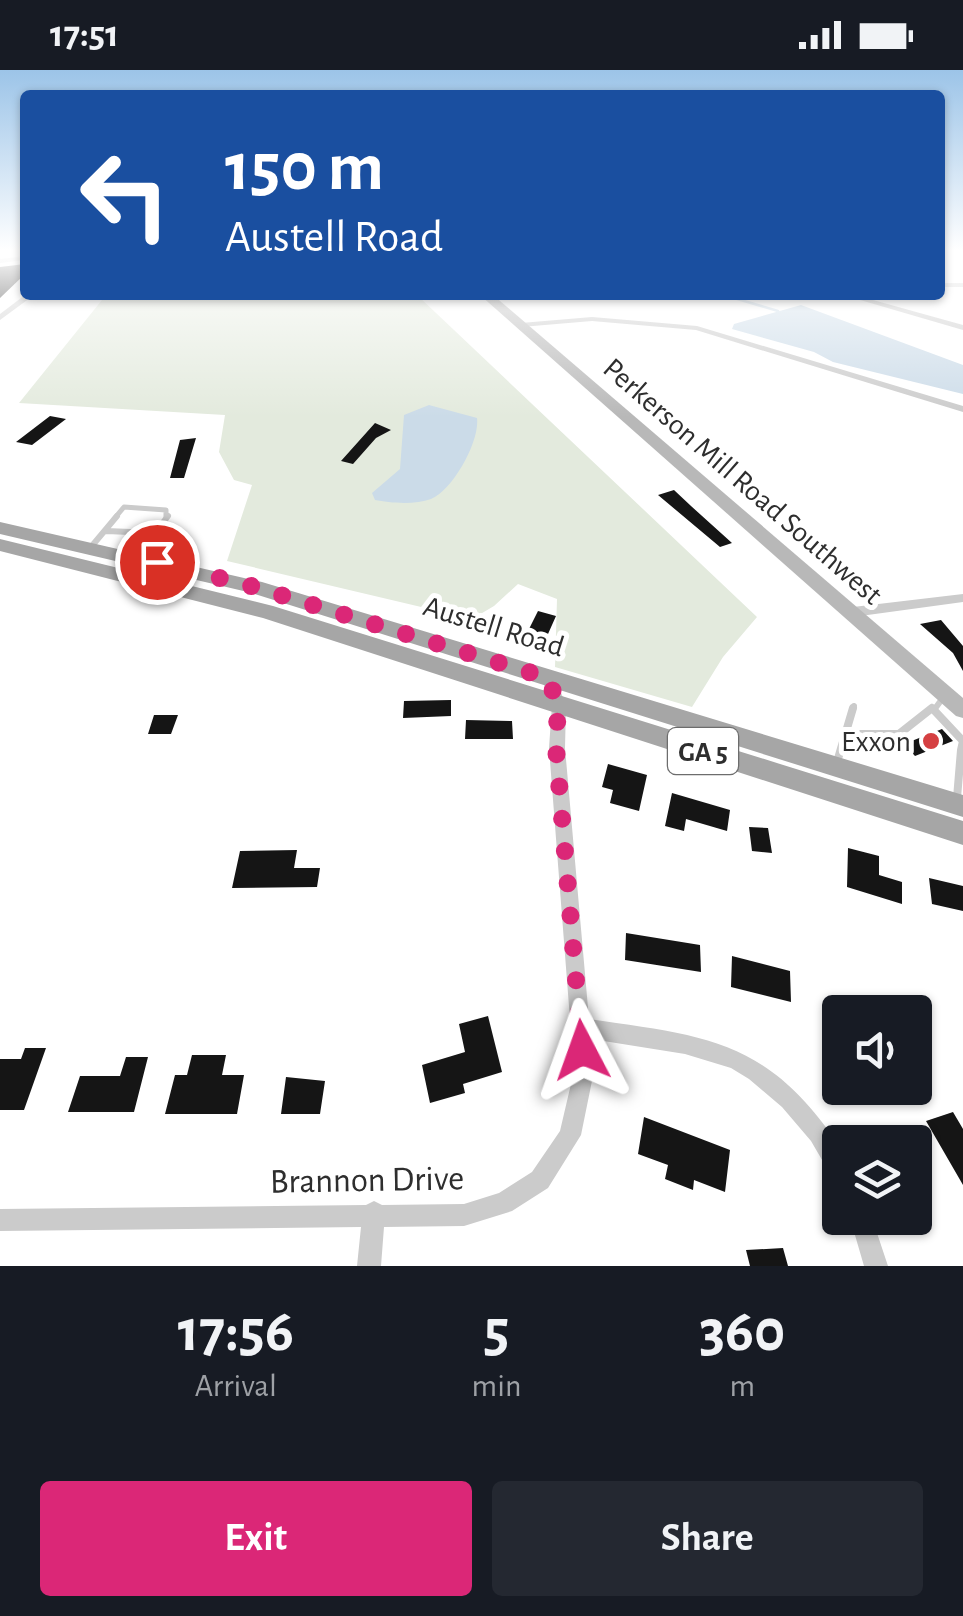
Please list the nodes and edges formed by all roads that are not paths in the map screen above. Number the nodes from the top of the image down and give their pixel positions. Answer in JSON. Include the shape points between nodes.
{"nodes":[{"id":1,"x":498,"y":305,"type":"edge"},
{"id":2,"x":881,"y":305,"type":"edge"},
{"id":3,"x":522,"y":325,"type":"junction"},
{"id":4,"x":963,"y":328,"type":"edge"},
{"id":5,"x":963,"y":408,"type":"edge"},
{"id":6,"x":0,"y":528,"type":"edge"},
{"id":7,"x":99,"y":539,"type":"junction"},
{"id":8,"x":0,"y":545,"type":"edge"},
{"id":9,"x":963,"y":598,"type":"edge"},
{"id":10,"x":853,"y":612,"type":"junction"},
{"id":11,"x":548,"y":678,"type":"junction"},
{"id":12,"x":946,"y":694,"type":"junction"},
{"id":13,"x":558,"y":705,"type":"junction"},
{"id":14,"x":854,"y":706,"type":"dead end"},
{"id":15,"x":932,"y":708,"type":"junction"},
{"id":16,"x":963,"y":710,"type":"edge"},
{"id":17,"x":845,"y":734,"type":"junction"},
{"id":18,"x":962,"y":751,"type":"edge"},
{"id":19,"x":835,"y":768,"type":"junction"},
{"id":20,"x":960,"y":805,"type":"edge"},
{"id":21,"x":963,"y":832,"type":"edge"},
{"id":22,"x":581,"y":1028,"type":"junction"},
{"id":23,"x":822,"y":1141,"type":"edge"},
{"id":24,"x":374,"y":1212,"type":"junction"},
{"id":25,"x":0,"y":1220,"type":"edge"},
{"id":26,"x":866,"y":1235,"type":"edge"},
{"id":27,"x":369,"y":1266,"type":"edge"},
{"id":28,"x":876,"y":1266,"type":"edge"}],
"edges":[{"from":1,"to":3,"type":"street","name":"Perkerson Mill Road Southwest"},
{"from":2,"to":4,"type":"street"},
{"from":3,"to":5,"type":"street","via":[[592,319],[697,328]]},
{"from":3,"to":10,"type":"street","name":"Perkerson Mill Road Southwest"},
{"from":6,"to":7,"type":"main road","name":"Austell Road","number":"GA 5"},
{"from":7,"to":7,"type":"lane","via":[[124,506],[169,514],[155,533]]},
{"from":7,"to":11,"type":"main road","name":"Austell Road","number":"GA 5"},
{"from":8,"to":13,"type":"main road","name":"Austell Road","number":"GA 5","via":[[266,612]]},
{"from":9,"to":10,"type":"street"},
{"from":10,"to":12,"type":"street","name":"Perkerson Mill Road Southwest"},
{"from":11,"to":13,"type":"street"},
{"from":11,"to":19,"type":"main road","name":"Austell Road","number":"GA 5"},
{"from":12,"to":15,"type":"lane"},
{"from":12,"to":16,"type":"street","name":"Perkerson Mill Road Southwest"},
{"from":13,"to":21,"type":"main road","name":"Austell Road","number":"GA 5"},
{"from":13,"to":22,"type":"street","name":"Brannon Drive","via":[[556,748]]},
{"from":14,"to":17,"type":"lane"},
{"from":15,"to":17,"type":"lane","via":[[899,734]]},
{"from":15,"to":18,"type":"lane","via":[[963,741]]},
{"from":17,"to":19,"type":"lane"},
{"from":18,"to":20,"type":"lane"},
{"from":19,"to":20,"type":"main road","name":"Austell Road","number":"GA 5"},
{"from":22,"to":23,"type":"street","via":[[721,1054],[806,1117]]},
{"from":22,"to":24,"type":"street","name":"Brannon Drive","via":[[584,1072],[570,1135],[540,1180],[504,1203],[464,1214]]},
{"from":24,"to":25,"type":"street","name":"Brannon Drive"},
{"from":24,"to":27,"type":"street"},
{"from":26,"to":28,"type":"street"}]}
